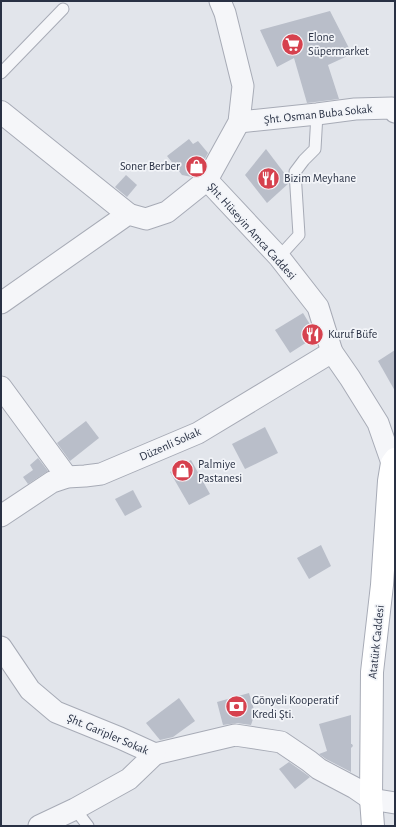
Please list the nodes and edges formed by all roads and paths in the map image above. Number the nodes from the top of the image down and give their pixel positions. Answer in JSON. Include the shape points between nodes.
{"nodes":[{"id":1,"x":220,"y":1,"type":"edge"},
{"id":2,"x":63,"y":9,"type":"dead end"},
{"id":3,"x":1,"y":73,"type":"edge"},
{"id":4,"x":1,"y":112,"type":"edge"},
{"id":5,"x":395,"y":112,"type":"edge"},
{"id":6,"x":317,"y":114,"type":"junction"},
{"id":7,"x":239,"y":122,"type":"junction"},
{"id":8,"x":207,"y":180,"type":"junction"},
{"id":9,"x":128,"y":214,"type":"junction"},
{"id":10,"x":279,"y":257,"type":"junction"},
{"id":11,"x":1,"y":302,"type":"edge"},
{"id":12,"x":332,"y":352,"type":"junction"},
{"id":13,"x":1,"y":387,"type":"edge"},
{"id":14,"x":393,"y":471,"type":"edge"},
{"id":15,"x":67,"y":477,"type":"junction"},
{"id":16,"x":1,"y":516,"type":"edge"},
{"id":17,"x":1,"y":647,"type":"edge"},
{"id":18,"x":155,"y":754,"type":"junction"},
{"id":19,"x":371,"y":799,"type":"junction"},
{"id":20,"x":395,"y":803,"type":"edge"},
{"id":21,"x":75,"y":809,"type":"junction"},
{"id":22,"x":39,"y":826,"type":"edge"},
{"id":23,"x":88,"y":826,"type":"edge"},
{"id":24,"x":373,"y":826,"type":"edge"}],
"edges":[{"from":1,"to":7,"type":"street","via":[[242,86]]},
{"from":2,"to":3,"type":"lane"},
{"from":4,"to":9,"type":"street","name":"Şht. Hüseyin Amca Caddesi"},
{"from":5,"to":6,"type":"street","name":"Şht. Osman Buba Sokak","via":[[392,108]]},
{"from":6,"to":7,"type":"street","name":"Şht. Osman Buba Sokak"},
{"from":6,"to":10,"type":"lane","via":[[315,149],[295,172],[300,235]]},
{"from":7,"to":8,"type":"street"},
{"from":8,"to":9,"type":"street","name":"Şht. Hüseyin Amca Caddesi","via":[[167,212],[146,219]]},
{"from":8,"to":10,"type":"street","name":"Şht. Hüseyin Amca Caddesi"},
{"from":9,"to":11,"type":"street"},
{"from":10,"to":12,"type":"street","name":"Şht. Hüseyin Amca Caddesi","via":[[318,307]]},
{"from":12,"to":14,"type":"street","name":"Şht. Hüseyin Amca Caddesi","via":[[378,423]]},
{"from":12,"to":15,"type":"street","name":"Düzenli Sokak","via":[[198,432],[101,474]]},
{"from":13,"to":15,"type":"street"},
{"from":14,"to":19,"type":"main road","name":"Atatürk Caddesi","via":[[372,672]]},
{"from":15,"to":16,"type":"street","name":"Düzenli Sokak","via":[[52,482]]},
{"from":17,"to":18,"type":"street","name":"Şht. Garipler Sokak","via":[[30,690],[56,712]]},
{"from":18,"to":19,"type":"street","name":"Şht. Garipler Sokak","via":[[235,735],[281,742],[319,769]]},
{"from":18,"to":21,"type":"street","via":[[129,779]]},
{"from":19,"to":20,"type":"street"},
{"from":19,"to":24,"type":"main road","name":"Atatürk Caddesi"},
{"from":21,"to":22,"type":"street"},
{"from":21,"to":23,"type":"lane"}]}
